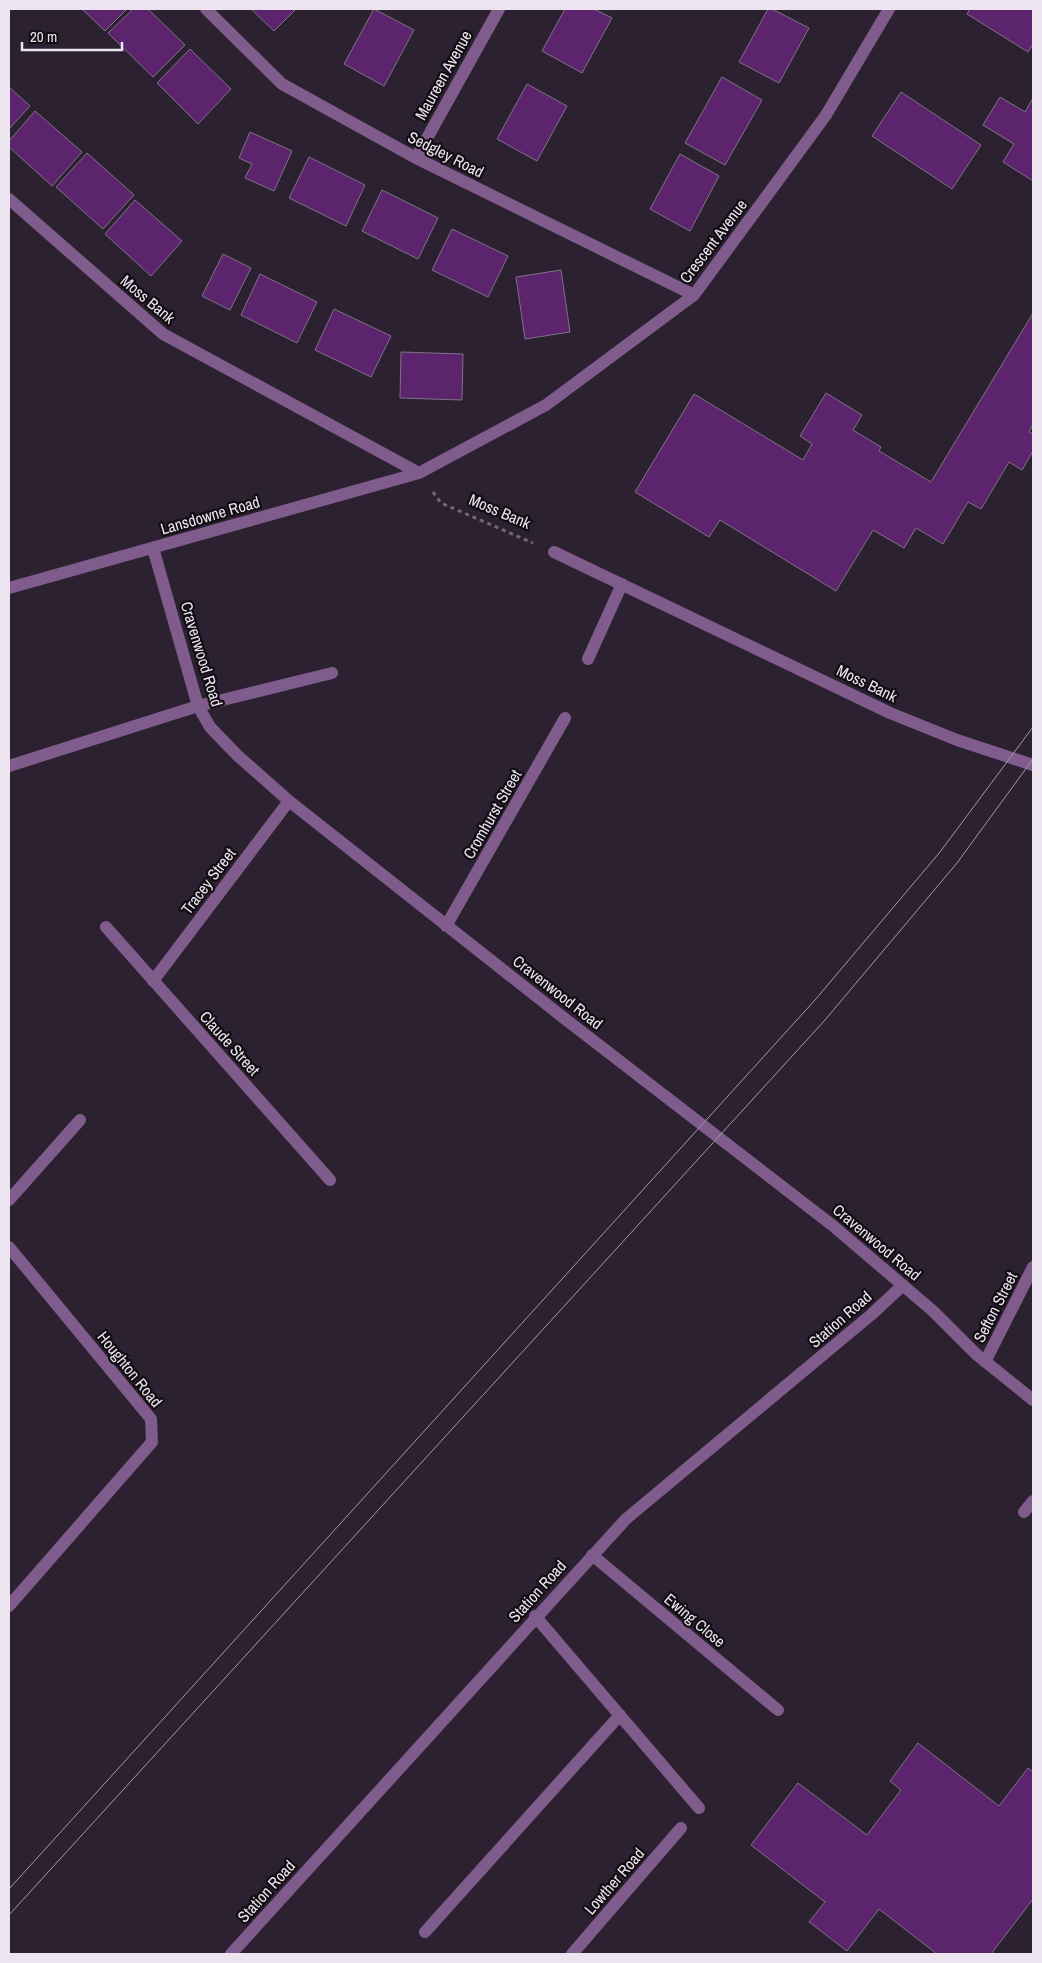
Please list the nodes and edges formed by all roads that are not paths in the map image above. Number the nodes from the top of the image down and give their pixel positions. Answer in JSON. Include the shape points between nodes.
{"nodes":[{"id":1,"x":206,"y":9,"type":"edge"},
{"id":2,"x":499,"y":9,"type":"edge"},
{"id":3,"x":890,"y":9,"type":"edge"},
{"id":4,"x":416,"y":158,"type":"junction"},
{"id":5,"x":9,"y":199,"type":"edge"},
{"id":6,"x":694,"y":294,"type":"junction"},
{"id":7,"x":419,"y":473,"type":"junction"},
{"id":8,"x":153,"y":548,"type":"junction"},
{"id":9,"x":554,"y":552,"type":"road end"},
{"id":10,"x":622,"y":584,"type":"junction"},
{"id":11,"x":9,"y":588,"type":"edge"},
{"id":12,"x":588,"y":659,"type":"dead end"},
{"id":13,"x":332,"y":673,"type":"dead end"},
{"id":14,"x":198,"y":706,"type":"junction"},
{"id":15,"x":566,"y":718,"type":"dead end"},
{"id":16,"x":1033,"y":765,"type":"edge"},
{"id":17,"x":9,"y":766,"type":"edge"},
{"id":18,"x":289,"y":801,"type":"junction"},
{"id":19,"x":446,"y":926,"type":"junction"},
{"id":20,"x":106,"y":927,"type":"dead end"},
{"id":21,"x":153,"y":981,"type":"junction"},
{"id":22,"x":80,"y":1120,"type":"dead end"},
{"id":23,"x":330,"y":1180,"type":"dead end"},
{"id":24,"x":9,"y":1200,"type":"edge"},
{"id":25,"x":9,"y":1247,"type":"edge"},
{"id":26,"x":1033,"y":1267,"type":"edge"},
{"id":27,"x":903,"y":1285,"type":"junction"},
{"id":28,"x":985,"y":1362,"type":"junction"},
{"id":29,"x":1033,"y":1400,"type":"edge"},
{"id":30,"x":1033,"y":1501,"type":"edge"},
{"id":31,"x":1024,"y":1512,"type":"dead end"},
{"id":32,"x":592,"y":1555,"type":"junction"},
{"id":33,"x":9,"y":1606,"type":"edge"},
{"id":34,"x":535,"y":1616,"type":"junction"},
{"id":35,"x":778,"y":1710,"type":"dead end"},
{"id":36,"x":620,"y":1715,"type":"junction"},
{"id":37,"x":699,"y":1808,"type":"dead end"},
{"id":38,"x":681,"y":1828,"type":"dead end"},
{"id":39,"x":425,"y":1932,"type":"dead end"},
{"id":40,"x":231,"y":1954,"type":"edge"},
{"id":41,"x":572,"y":1954,"type":"edge"}],
"edges":[{"from":1,"to":4,"type":"street","name":"Sedgley Road","via":[[282,84]]},
{"from":2,"to":4,"type":"street","name":"Maureen Avenue"},
{"from":3,"to":6,"type":"street","name":"Crescent Avenue","via":[[826,115]]},
{"from":4,"to":6,"type":"street","name":"Sedgley Road"},
{"from":5,"to":7,"type":"street","name":"Moss Bank","via":[[163,334]]},
{"from":6,"to":7,"type":"street","name":"Crescent Avenue","via":[[546,405]]},
{"from":7,"to":8,"type":"street","name":"Lansdowne Road"},
{"from":8,"to":11,"type":"street","name":"Lansdowne Road"},
{"from":8,"to":14,"type":"street","name":"Cravenwood Road"},
{"from":9,"to":10,"type":"street","name":"Moss Bank"},
{"from":10,"to":12,"type":"street"},
{"from":10,"to":16,"type":"street","name":"Moss Bank","via":[[890,712],[957,740]]},
{"from":13,"to":14,"type":"street"},
{"from":14,"to":17,"type":"street"},
{"from":14,"to":18,"type":"street","name":"Cravenwood Road","via":[[210,726],[237,755]]},
{"from":15,"to":19,"type":"street","name":"Cromhurst Street"},
{"from":18,"to":19,"type":"street","name":"Cravenwood Road"},
{"from":18,"to":21,"type":"street","name":"Tracey Street"},
{"from":19,"to":27,"type":"street","name":"Cravenwood Road","via":[[832,1225]]},
{"from":20,"to":21,"type":"street","name":"Claude Street"},
{"from":21,"to":23,"type":"street","name":"Claude Street"},
{"from":22,"to":24,"type":"street"},
{"from":25,"to":33,"type":"street","name":"Houghton Road","via":[[151,1419],[152,1442]]},
{"from":26,"to":28,"type":"street","name":"Sefton Street"},
{"from":27,"to":28,"type":"street","name":"Cravenwood Road"},
{"from":27,"to":32,"type":"street","name":"Station Road","via":[[626,1519]]},
{"from":28,"to":29,"type":"street","name":"Cravenwood Road"},
{"from":30,"to":31,"type":"street"},
{"from":32,"to":34,"type":"street","name":"Station Road"},
{"from":32,"to":35,"type":"street","name":"Ewing Close"},
{"from":34,"to":36,"type":"street"},
{"from":34,"to":40,"type":"street","name":"Station Road"},
{"from":36,"to":37,"type":"street"},
{"from":36,"to":39,"type":"street"},
{"from":38,"to":41,"type":"street","name":"Lowther Road"}]}
